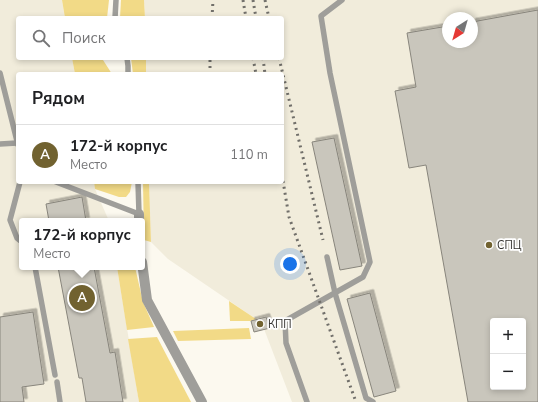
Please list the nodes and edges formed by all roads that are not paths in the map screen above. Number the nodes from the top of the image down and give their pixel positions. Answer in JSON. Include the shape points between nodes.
{"nodes":[{"id":1,"x":116,"y":0,"type":"edge"},
{"id":2,"x":342,"y":0,"type":"edge"},
{"id":3,"x":115,"y":16,"type":"edge"},
{"id":4,"x":127,"y":60,"type":"edge"},
{"id":5,"x":0,"y":72,"type":"edge"},
{"id":6,"x":128,"y":72,"type":"edge"},
{"id":7,"x":16,"y":136,"type":"edge"},
{"id":8,"x":0,"y":144,"type":"edge"},
{"id":9,"x":16,"y":144,"type":"edge"},
{"id":10,"x":19,"y":184,"type":"edge"},
{"id":11,"x":61,"y":184,"type":"edge"},
{"id":12,"x":138,"y":184,"type":"edge"},
{"id":13,"x":139,"y":218,"type":"edge"},
{"id":14,"x":19,"y":240,"type":"edge"},
{"id":15,"x":327,"y":257,"type":"dead end"},
{"id":16,"x":37,"y":270,"type":"edge"},
{"id":17,"x":143,"y":270,"type":"edge"},
{"id":18,"x":335,"y":293,"type":"junction"},
{"id":19,"x":55,"y":375,"type":"dead end"},
{"id":20,"x":56,"y":382,"type":"dead end"},
{"id":21,"x":60,"y":402,"type":"edge"},
{"id":22,"x":202,"y":402,"type":"edge"},
{"id":23,"x":307,"y":402,"type":"edge"},
{"id":24,"x":373,"y":402,"type":"edge"}],
"edges":[{"from":1,"to":3,"type":"lane"},
{"from":2,"to":18,"type":"lane","via":[[321,16],[330,73],[370,262],[363,277]]},
{"from":4,"to":6,"type":"lane"},
{"from":5,"to":7,"type":"lane"},
{"from":8,"to":9,"type":"lane"},
{"from":10,"to":14,"type":"lane","via":[[10,220]]},
{"from":11,"to":13,"type":"lane"},
{"from":12,"to":13,"type":"lane"},
{"from":15,"to":18,"type":"lane"},
{"from":16,"to":19,"type":"lane"},
{"from":17,"to":22,"type":"street","via":[[147,300]]},
{"from":18,"to":23,"type":"lane","via":[[285,321],[286,343]]},
{"from":18,"to":24,"type":"lane","via":[[366,398]]},
{"from":20,"to":21,"type":"lane"}]}
